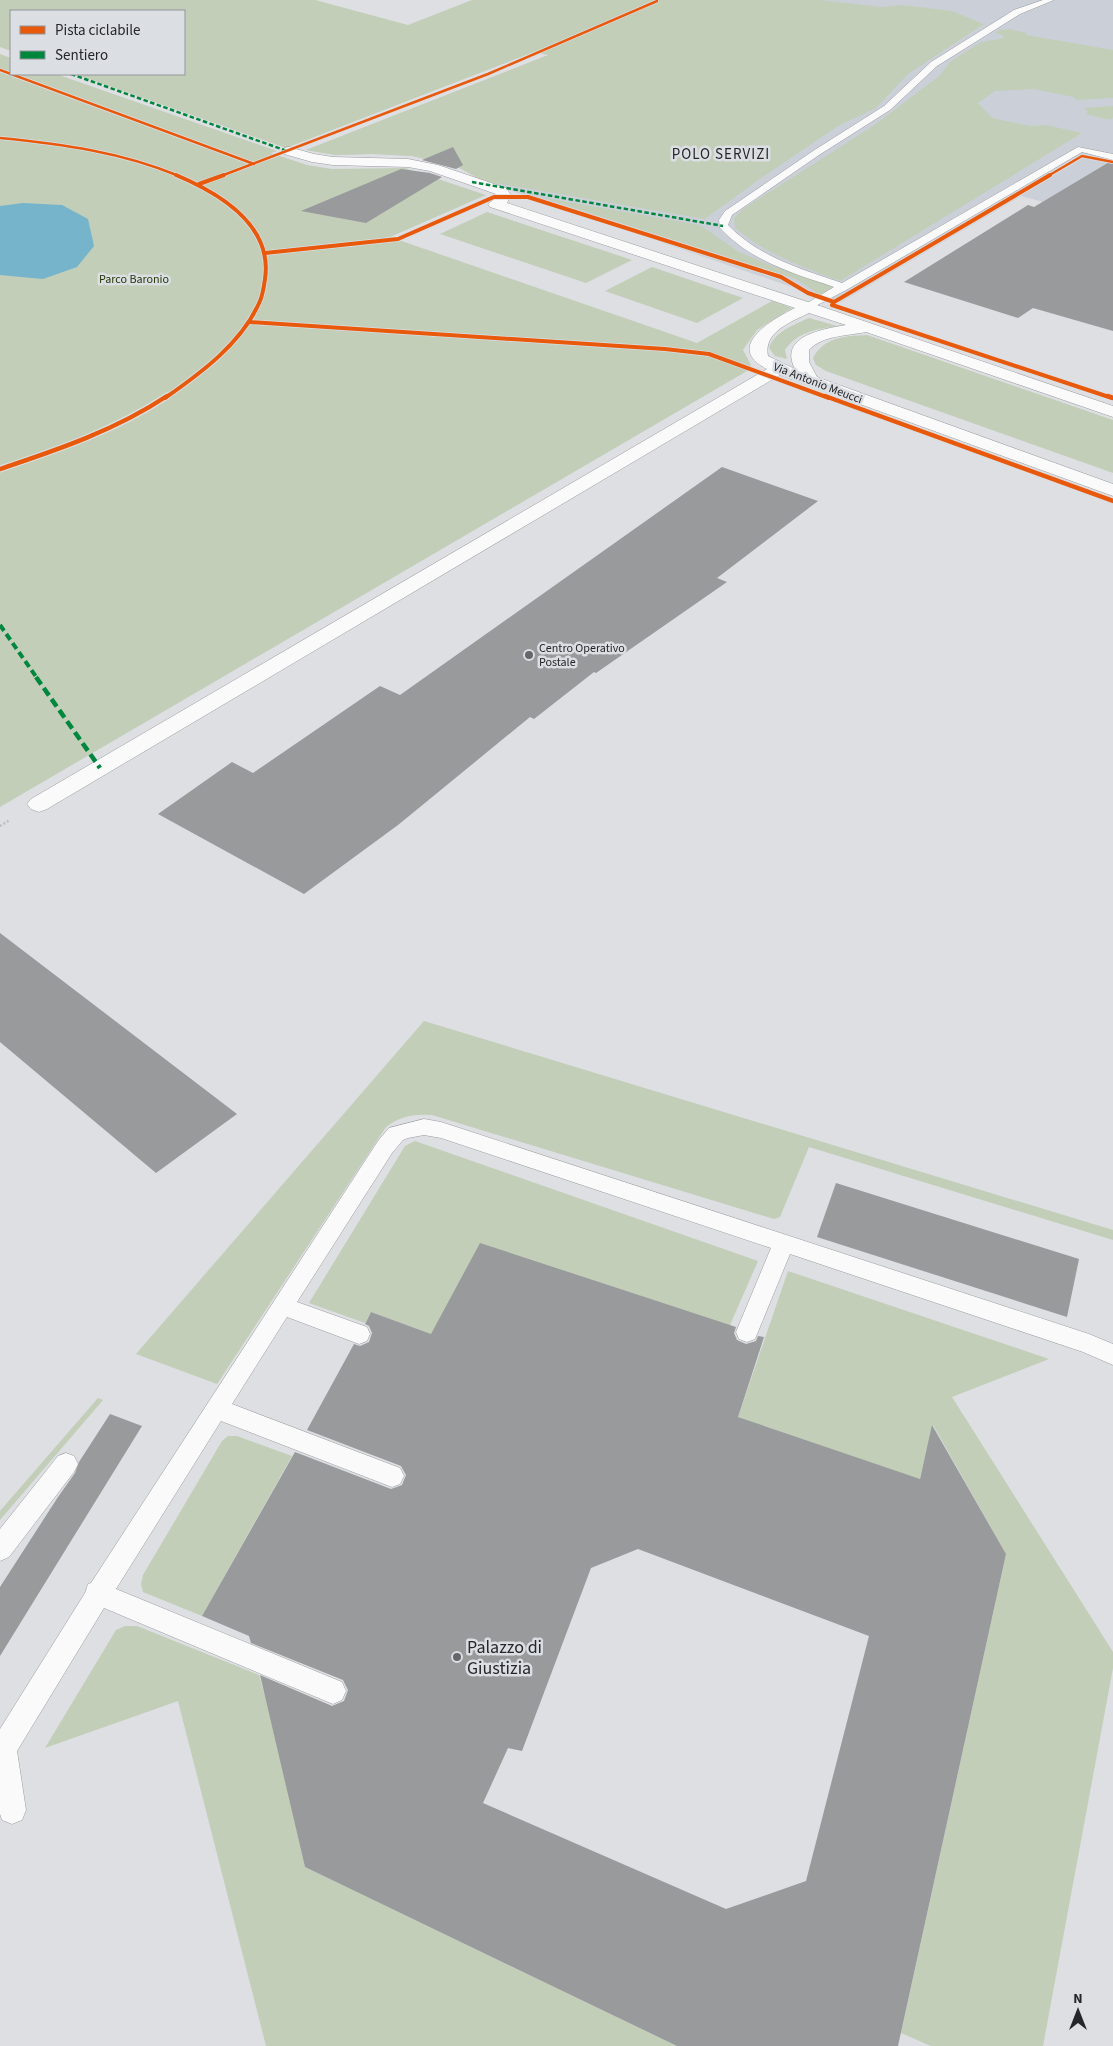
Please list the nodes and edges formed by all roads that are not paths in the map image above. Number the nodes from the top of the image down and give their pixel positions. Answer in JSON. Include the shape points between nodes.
{"nodes":[{"id":1,"x":1050,"y":0,"type":"edge"},
{"id":2,"x":289,"y":151,"type":"dead end"},
{"id":3,"x":1113,"y":157,"type":"edge"},
{"id":4,"x":844,"y":287,"type":"junction"},
{"id":5,"x":808,"y":308,"type":"junction"},
{"id":6,"x":866,"y":327,"type":"junction"},
{"id":7,"x":779,"y":369,"type":"junction"},
{"id":8,"x":810,"y":380,"type":"junction"},
{"id":9,"x":1113,"y":412,"type":"edge"},
{"id":10,"x":1113,"y":490,"type":"edge"},
{"id":11,"x":39,"y":804,"type":"dead end"},
{"id":12,"x":783,"y":1244,"type":"junction"},
{"id":13,"x":282,"y":1306,"type":"junction"},
{"id":14,"x":747,"y":1332,"type":"dead end"},
{"id":15,"x":359,"y":1334,"type":"dead end"},
{"id":16,"x":1113,"y":1355,"type":"edge"},
{"id":17,"x":216,"y":1409,"type":"junction"},
{"id":18,"x":66,"y":1464,"type":"dead end"},
{"id":19,"x":392,"y":1476,"type":"dead end"},
{"id":20,"x":0,"y":1549,"type":"edge"},
{"id":21,"x":98,"y":1593,"type":"junction"},
{"id":22,"x":333,"y":1692,"type":"dead end"},
{"id":23,"x":2,"y":1750,"type":"edge"},
{"id":24,"x":12,"y":1810,"type":"dead end"}],
"edges":[{"from":1,"to":4,"type":"lane","via":[[1017,12],[934,64],[887,108],[728,213],[723,226],[728,233],[756,252]]},
{"from":2,"to":5,"type":"street","via":[[333,162],[408,163],[433,168],[501,191],[503,200],[494,204]]},
{"from":3,"to":4,"type":"lane","via":[[1081,149]]},
{"from":4,"to":5,"type":"lane"},
{"from":5,"to":6,"type":"street"},
{"from":5,"to":7,"type":"street","name":"Via Antonio Meucci","via":[[768,330],[760,338],[760,359]]},
{"from":6,"to":8,"type":"street","via":[[813,338],[802,346],[799,355]]},
{"from":6,"to":9,"type":"street"},
{"from":7,"to":8,"type":"street","name":"Via Antonio Meucci"},
{"from":7,"to":11,"type":"street"},
{"from":8,"to":10,"type":"street","name":"Via Antonio Meucci"},
{"from":12,"to":13,"type":"lane","via":[[424,1127],[396,1134],[385,1147]]},
{"from":12,"to":14,"type":"lane"},
{"from":12,"to":16,"type":"lane","via":[[1089,1344]]},
{"from":13,"to":15,"type":"lane"},
{"from":13,"to":17,"type":"lane"},
{"from":17,"to":19,"type":"lane"},
{"from":17,"to":21,"type":"lane"},
{"from":18,"to":20,"type":"lane"},
{"from":21,"to":22,"type":"lane"},
{"from":21,"to":23,"type":"lane"},
{"from":23,"to":24,"type":"lane"}]}
